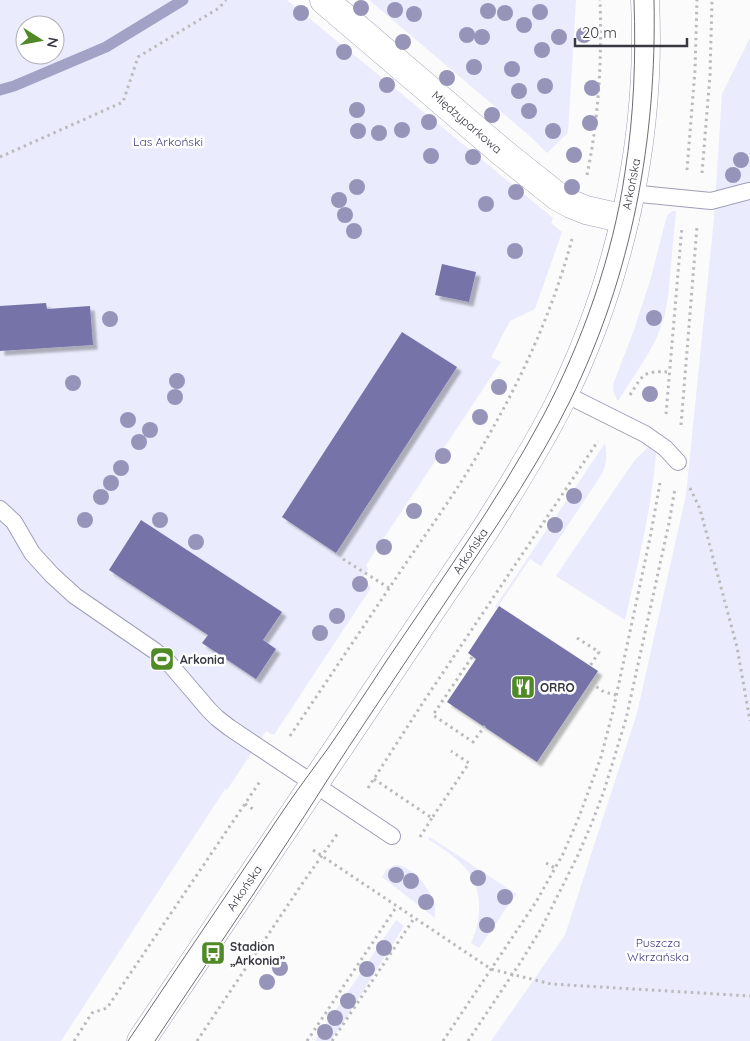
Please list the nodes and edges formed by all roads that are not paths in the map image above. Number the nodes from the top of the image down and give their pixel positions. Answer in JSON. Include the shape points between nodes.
{"nodes":[{"id":1,"x":324,"y":0,"type":"edge"},
{"id":2,"x":645,"y":0,"type":"edge"},
{"id":3,"x":749,"y":191,"type":"edge"},
{"id":4,"x":627,"y":206,"type":"junction"},
{"id":5,"x":563,"y":394,"type":"junction"},
{"id":6,"x":678,"y":462,"type":"road end"},
{"id":7,"x":0,"y":510,"type":"edge"},
{"id":8,"x":314,"y":784,"type":"junction"},
{"id":9,"x":392,"y":836,"type":"dead end"},
{"id":10,"x":141,"y":1041,"type":"edge"}],
"edges":[{"from":1,"to":4,"type":"street","name":"Międzyparkowa","via":[[557,196],[580,208]]},
{"from":2,"to":4,"type":"street","name":"Arkońska","via":[[643,100]]},
{"from":3,"to":4,"type":"lane","via":[[711,201],[692,199]]},
{"from":4,"to":5,"type":"street","name":"Arkońska","via":[[599,309]]},
{"from":5,"to":6,"type":"lane","via":[[645,434]]},
{"from":5,"to":8,"type":"street","name":"Arkońska","via":[[508,493]]},
{"from":7,"to":8,"type":"lane","via":[[14,522],[32,553],[75,596],[168,662],[217,718]]},
{"from":8,"to":9,"type":"lane"},
{"from":8,"to":10,"type":"street","name":"Arkońska"}]}
